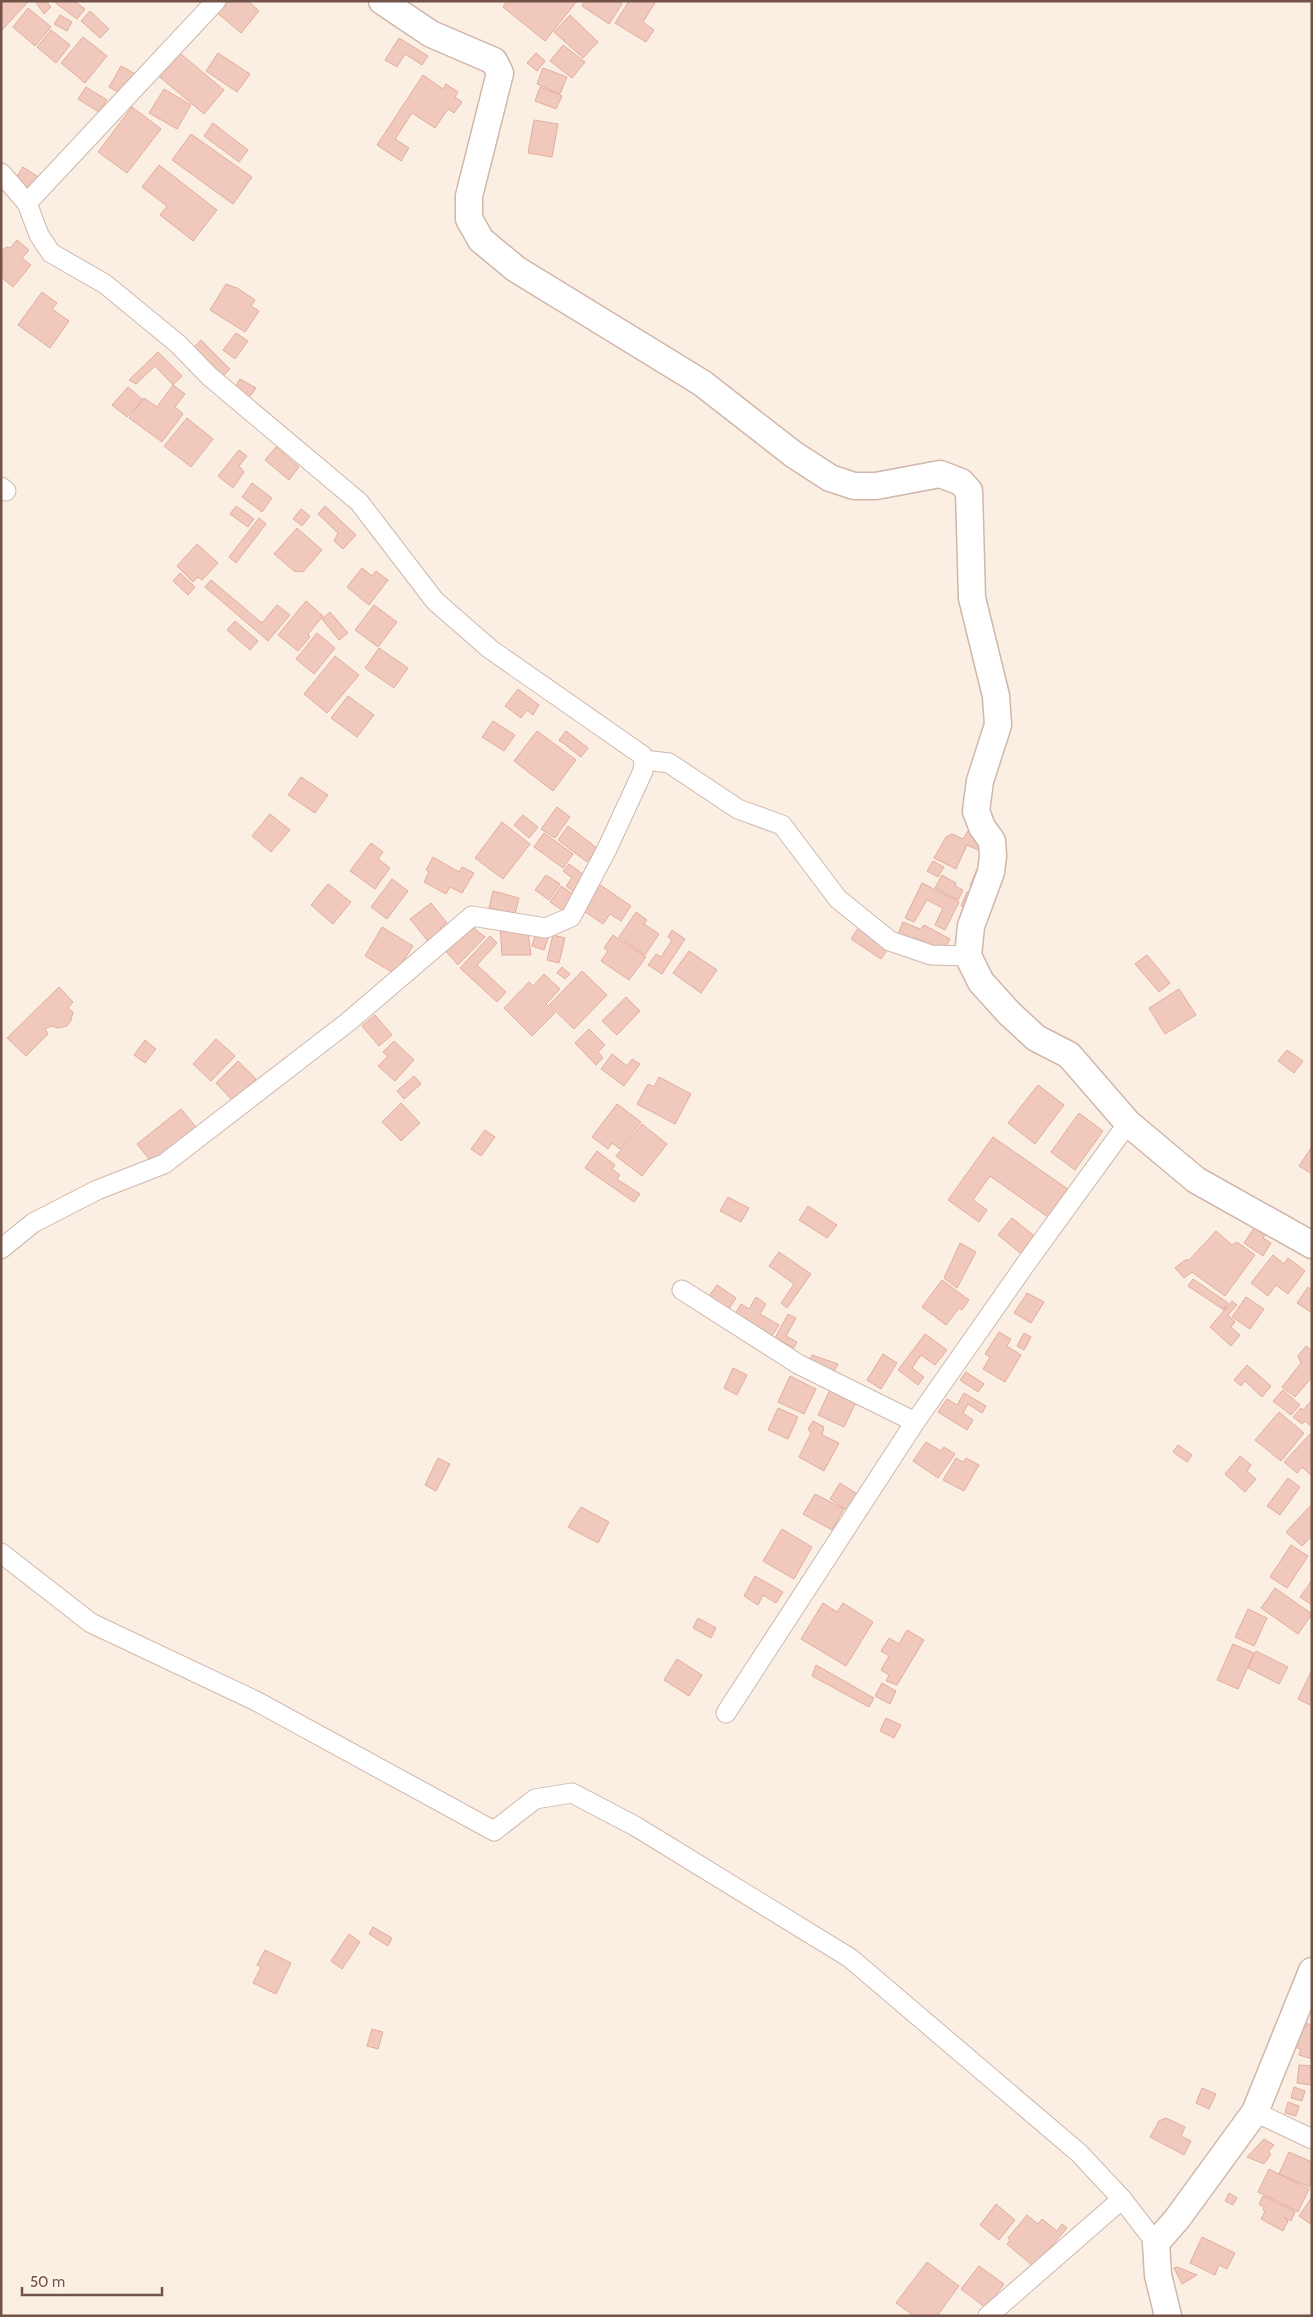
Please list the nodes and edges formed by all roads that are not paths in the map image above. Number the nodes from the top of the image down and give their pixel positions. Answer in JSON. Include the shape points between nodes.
{"nodes":[{"id":1,"x":216,"y":1,"type":"edge"},
{"id":2,"x":382,"y":1,"type":"edge"},
{"id":3,"x":1,"y":173,"type":"edge"},
{"id":4,"x":27,"y":204,"type":"junction"},
{"id":5,"x":644,"y":760,"type":"junction"},
{"id":6,"x":968,"y":956,"type":"junction"},
{"id":7,"x":1128,"y":1122,"type":"junction"},
{"id":8,"x":1312,"y":1245,"type":"edge"},
{"id":9,"x":1,"y":1249,"type":"edge"},
{"id":10,"x":682,"y":1290,"type":"dead end"},
{"id":11,"x":916,"y":1422,"type":"junction"},
{"id":12,"x":1,"y":1553,"type":"edge"},
{"id":13,"x":726,"y":1714,"type":"dead end"},
{"id":14,"x":1312,"y":1971,"type":"edge"},
{"id":15,"x":1255,"y":2112,"type":"junction"},
{"id":16,"x":1312,"y":2139,"type":"edge"},
{"id":17,"x":1122,"y":2200,"type":"junction"},
{"id":18,"x":1156,"y":2243,"type":"junction"},
{"id":19,"x":988,"y":2316,"type":"edge"},
{"id":20,"x":1168,"y":2316,"type":"edge"}],
"edges":[{"from":1,"to":4,"type":"street"},
{"from":2,"to":6,"type":"street","via":[[431,34],[494,61],[500,73],[469,196],[469,219],[481,240],[516,269],[702,383],[830,478],[854,486],[876,486],[940,474],[961,482],[969,491],[972,598],[996,696],[998,725],[980,781],[976,811],[992,841],[993,856],[971,926]]},
{"from":3,"to":4,"type":"street"},
{"from":4,"to":5,"type":"street","via":[[39,235],[51,253],[105,284],[359,502],[435,602],[490,649],[642,755]]},
{"from":5,"to":6,"type":"street","via":[[670,763],[738,809],[782,825],[838,898],[890,941],[931,955]]},
{"from":5,"to":9,"type":"street","via":[[639,780],[571,917],[546,928],[472,916],[348,1022],[164,1164],[97,1190],[33,1222]]},
{"from":6,"to":7,"type":"street","via":[[981,982],[1009,1013],[1036,1038],[1069,1054]]},
{"from":7,"to":8,"type":"street","via":[[1196,1180]]},
{"from":7,"to":11,"type":"street"},
{"from":10,"to":11,"type":"street","via":[[798,1364]]},
{"from":11,"to":13,"type":"street"},
{"from":12,"to":17,"type":"street","via":[[91,1623],[256,1701],[494,1832],[535,1799],[572,1793],[635,1826],[850,1958],[1079,2153]]},
{"from":14,"to":15,"type":"street"},
{"from":15,"to":16,"type":"street"},
{"from":15,"to":18,"type":"street","via":[[1177,2220]]},
{"from":17,"to":18,"type":"street"},
{"from":17,"to":19,"type":"street"},
{"from":18,"to":20,"type":"street","via":[[1158,2275]]}]}
